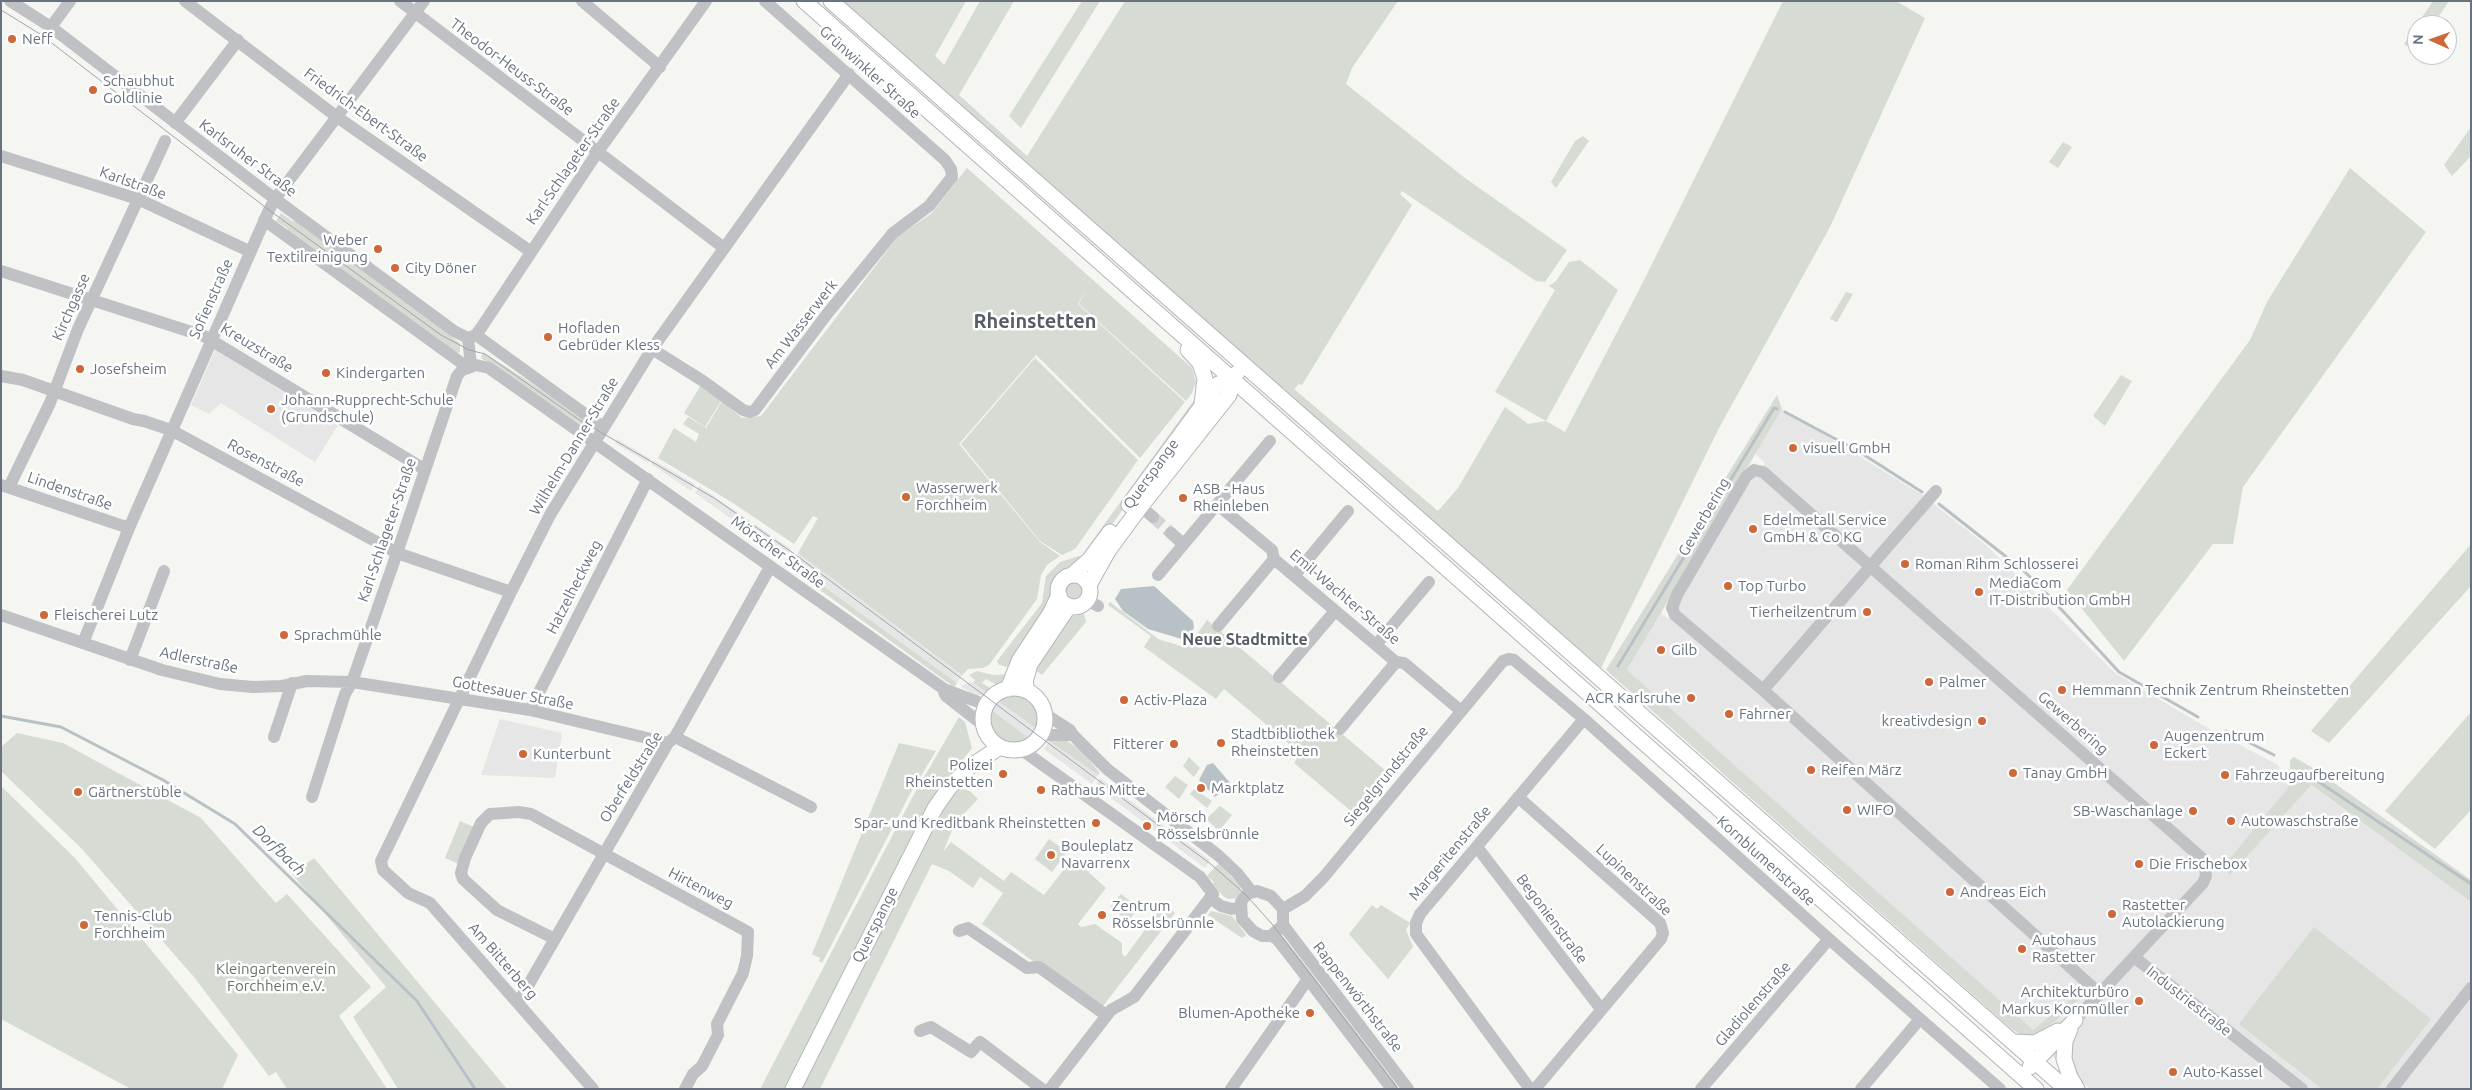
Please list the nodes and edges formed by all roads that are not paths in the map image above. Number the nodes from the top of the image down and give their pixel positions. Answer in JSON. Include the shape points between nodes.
{"nodes":[{"id":1,"x":10,"y":1,"type":"edge"},
{"id":2,"x":70,"y":1,"type":"edge"},
{"id":3,"x":185,"y":1,"type":"edge"},
{"id":4,"x":400,"y":1,"type":"edge"},
{"id":5,"x":424,"y":1,"type":"edge"},
{"id":6,"x":582,"y":1,"type":"edge"},
{"id":7,"x":706,"y":1,"type":"edge"},
{"id":8,"x":765,"y":1,"type":"edge"},
{"id":9,"x":804,"y":1,"type":"edge"},
{"id":10,"x":832,"y":1,"type":"edge"},
{"id":11,"x":415,"y":13,"type":"junction"},
{"id":12,"x":51,"y":26,"type":"junction"},
{"id":13,"x":238,"y":40,"type":"junction"},
{"id":14,"x":660,"y":66,"type":"junction"},
{"id":15,"x":849,"y":74,"type":"junction"},
{"id":16,"x":337,"y":117,"type":"junction"},
{"id":17,"x":175,"y":123,"type":"junction"},
{"id":18,"x":165,"y":141,"type":"dead end"},
{"id":19,"x":597,"y":152,"type":"junction"},
{"id":20,"x":1,"y":156,"type":"edge"},
{"id":21,"x":952,"y":169,"type":"joint"},
{"id":22,"x":138,"y":199,"type":"junction"},
{"id":23,"x":275,"y":199,"type":"junction"},
{"id":24,"x":264,"y":220,"type":"junction"},
{"id":25,"x":724,"y":248,"type":"junction"},
{"id":26,"x":249,"y":251,"type":"junction"},
{"id":27,"x":530,"y":251,"type":"junction"},
{"id":28,"x":1,"y":271,"type":"edge"},
{"id":29,"x":93,"y":299,"type":"junction"},
{"id":30,"x":1173,"y":326,"type":"junction"},
{"id":31,"x":472,"y":337,"type":"junction"},
{"id":32,"x":211,"y":339,"type":"junction"},
{"id":33,"x":652,"y":349,"type":"junction"},
{"id":34,"x":1244,"y":365,"type":"junction"},
{"id":35,"x":469,"y":367,"type":"junction"},
{"id":36,"x":1,"y":376,"type":"edge"},
{"id":37,"x":1232,"y":379,"type":"junction"},
{"id":38,"x":54,"y":392,"type":"junction"},
{"id":39,"x":1201,"y":405,"type":"junction"},
{"id":40,"x":603,"y":427,"type":"junction"},
{"id":41,"x":171,"y":430,"type":"junction"},
{"id":42,"x":1270,"y":441,"type":"dead end"},
{"id":43,"x":594,"y":442,"type":"junction"},
{"id":44,"x":424,"y":469,"type":"junction"},
{"id":45,"x":648,"y":479,"type":"junction"},
{"id":46,"x":5,"y":486,"type":"edge"},
{"id":47,"x":1936,"y":492,"type":"dead end"},
{"id":48,"x":1137,"y":503,"type":"junction"},
{"id":49,"x":1214,"y":508,"type":"junction"},
{"id":50,"x":1348,"y":511,"type":"dead end"},
{"id":51,"x":1153,"y":517,"type":"tunnel mouth"},
{"id":52,"x":129,"y":528,"type":"junction"},
{"id":53,"x":1171,"y":533,"type":"tunnel mouth"},
{"id":54,"x":1183,"y":544,"type":"junction"},
{"id":55,"x":398,"y":553,"type":"junction"},
{"id":56,"x":1274,"y":559,"type":"junction"},
{"id":57,"x":1871,"y":567,"type":"junction"},
{"id":58,"x":770,"y":568,"type":"junction"},
{"id":59,"x":164,"y":571,"type":"dead end"},
{"id":60,"x":1158,"y":574,"type":"dead end"},
{"id":61,"x":1072,"y":575,"type":"junction"},
{"id":62,"x":1294,"y":576,"type":"junction"},
{"id":63,"x":1429,"y":582,"type":"dead end"},
{"id":64,"x":510,"y":592,"type":"junction"},
{"id":65,"x":1059,"y":595,"type":"junction"},
{"id":66,"x":1091,"y":597,"type":"junction"},
{"id":67,"x":1070,"y":606,"type":"junction"},
{"id":68,"x":1335,"y":610,"type":"junction"},
{"id":69,"x":1,"y":615,"type":"edge"},
{"id":70,"x":1218,"y":626,"type":"dead end"},
{"id":71,"x":83,"y":643,"type":"junction"},
{"id":72,"x":1376,"y":645,"type":"junction"},
{"id":73,"x":1510,"y":659,"type":"joint"},
{"id":74,"x":130,"y":660,"type":"junction"},
{"id":75,"x":1396,"y":662,"type":"junction"},
{"id":76,"x":1279,"y":677,"type":"dead end"},
{"id":77,"x":352,"y":682,"type":"junction"},
{"id":78,"x":292,"y":684,"type":"junction"},
{"id":79,"x":1008,"y":688,"type":"junction"},
{"id":80,"x":944,"y":689,"type":"junction"},
{"id":81,"x":1763,"y":690,"type":"junction"},
{"id":82,"x":1027,"y":691,"type":"junction"},
{"id":83,"x":459,"y":698,"type":"junction"},
{"id":84,"x":986,"y":705,"type":"junction"},
{"id":85,"x":530,"y":710,"type":"junction"},
{"id":86,"x":1460,"y":710,"type":"junction"},
{"id":87,"x":1045,"y":714,"type":"junction"},
{"id":88,"x":1584,"y":719,"type":"junction"},
{"id":89,"x":984,"y":729,"type":"junction"},
{"id":90,"x":1340,"y":729,"type":"dead end"},
{"id":91,"x":1041,"y":735,"type":"junction"},
{"id":92,"x":1072,"y":735,"type":"junction"},
{"id":93,"x":274,"y":736,"type":"dead end"},
{"id":94,"x":671,"y":740,"type":"junction"},
{"id":95,"x":1000,"y":747,"type":"junction"},
{"id":96,"x":1022,"y":750,"type":"junction"},
{"id":97,"x":968,"y":768,"type":"junction"},
{"id":98,"x":312,"y":797,"type":"dead end"},
{"id":99,"x":1518,"y":797,"type":"junction"},
{"id":100,"x":811,"y":807,"type":"dead end"},
{"id":101,"x":1477,"y":847,"type":"junction"},
{"id":102,"x":603,"y":854,"type":"junction"},
{"id":103,"x":381,"y":866,"type":"joint"},
{"id":104,"x":1252,"y":892,"type":"junction"},
{"id":105,"x":1210,"y":898,"type":"junction"},
{"id":106,"x":1241,"y":907,"type":"junction"},
{"id":107,"x":1283,"y":909,"type":"junction"},
{"id":108,"x":1283,"y":925,"type":"junction"},
{"id":109,"x":959,"y":931,"type":"dead end"},
{"id":110,"x":1271,"y":936,"type":"junction"},
{"id":111,"x":556,"y":939,"type":"junction"},
{"id":112,"x":1829,"y":939,"type":"junction"},
{"id":113,"x":2134,"y":957,"type":"junction"},
{"id":114,"x":1308,"y":979,"type":"junction"},
{"id":115,"x":2471,"y":988,"type":"edge"},
{"id":116,"x":2100,"y":994,"type":"junction"},
{"id":117,"x":518,"y":1003,"type":"junction"},
{"id":118,"x":1601,"y":1009,"type":"junction"},
{"id":119,"x":1106,"y":1015,"type":"junction"},
{"id":120,"x":1920,"y":1019,"type":"junction"},
{"id":121,"x":2076,"y":1020,"type":"junction"},
{"id":122,"x":920,"y":1030,"type":"dead end"},
{"id":123,"x":2015,"y":1042,"type":"junction"},
{"id":124,"x":2036,"y":1061,"type":"junction"},
{"id":125,"x":2022,"y":1076,"type":"junction"},
{"id":126,"x":593,"y":1089,"type":"edge"},
{"id":127,"x":685,"y":1089,"type":"edge"},
{"id":128,"x":793,"y":1089,"type":"edge"},
{"id":129,"x":1042,"y":1089,"type":"edge"},
{"id":130,"x":1050,"y":1089,"type":"edge"},
{"id":131,"x":1231,"y":1089,"type":"edge"},
{"id":132,"x":1392,"y":1089,"type":"edge"},
{"id":133,"x":1408,"y":1089,"type":"edge"},
{"id":134,"x":1530,"y":1089,"type":"edge"},
{"id":135,"x":1535,"y":1089,"type":"edge"},
{"id":136,"x":1701,"y":1089,"type":"edge"},
{"id":137,"x":1861,"y":1089,"type":"edge"},
{"id":138,"x":2000,"y":1089,"type":"edge"},
{"id":139,"x":2036,"y":1089,"type":"edge"},
{"id":140,"x":2066,"y":1089,"type":"edge"},
{"id":141,"x":2077,"y":1089,"type":"edge"},
{"id":142,"x":2302,"y":1089,"type":"edge"},
{"id":143,"x":2392,"y":1089,"type":"edge"}],
"edges":[{"from":1,"to":12,"type":"street","name":"Karlsruher Straße"},
{"from":2,"to":12,"type":"street"},
{"from":3,"to":13,"type":"street","name":"Friedrich-Ebert-Straße"},
{"from":4,"to":11,"type":"street","name":"Theodor-Heuss-Straße"},
{"from":5,"to":11,"type":"street","name":"Sofienstraße"},
{"from":6,"to":14,"type":"street"},
{"from":7,"to":14,"type":"street","name":"Karl-Schlageter-Straße"},
{"from":8,"to":15,"type":"street","name":"Grünwinkler Straße"},
{"from":9,"to":30,"type":"main road"},
{"from":10,"to":34,"type":"main road"},
{"from":11,"to":16,"type":"street","name":"Sofienstraße"},
{"from":11,"to":19,"type":"street","name":"Theodor-Heuss-Straße"},
{"from":12,"to":17,"type":"street","name":"Karlsruher Straße"},
{"from":13,"to":16,"type":"street","name":"Friedrich-Ebert-Straße"},
{"from":13,"to":17,"type":"street"},
{"from":14,"to":19,"type":"street","name":"Karl-Schlageter-Straße"},
{"from":15,"to":21,"type":"street","name":"Grünwinkler Straße"},
{"from":15,"to":25,"type":"street","name":"Wilhelm-Danner-Straße"},
{"from":16,"to":23,"type":"street","name":"Sofienstraße"},
{"from":16,"to":27,"type":"street","name":"Friedrich-Ebert-Straße"},
{"from":17,"to":23,"type":"street","name":"Karlsruher Straße"},
{"from":18,"to":22,"type":"street","name":"Kirchgasse"},
{"from":19,"to":25,"type":"street","name":"Theodor-Heuss-Straße"},
{"from":19,"to":27,"type":"street","name":"Karl-Schlageter-Straße"},
{"from":20,"to":22,"type":"street","name":"Karlstraße"},
{"from":21,"to":33,"type":"street","name":"Am Wasserwerk","via":[[949,184],[929,206],[893,233],[755,410],[743,410],[703,380]]},
{"from":22,"to":26,"type":"street","name":"Karlstraße"},
{"from":22,"to":29,"type":"street","name":"Kirchgasse"},
{"from":23,"to":24,"type":"street","name":"Sofienstraße"},
{"from":23,"to":31,"type":"street","name":"Karlsruher Straße","via":[[460,336]]},
{"from":24,"to":26,"type":"street","name":"Sofienstraße"},
{"from":24,"to":35,"type":"street"},
{"from":25,"to":33,"type":"street","name":"Wilhelm-Danner-Straße"},
{"from":26,"to":32,"type":"street","name":"Sofienstraße"},
{"from":27,"to":31,"type":"street","name":"Karl-Schlageter-Straße"},
{"from":28,"to":29,"type":"street","name":"Kreuzstraße"},
{"from":29,"to":32,"type":"street","name":"Kreuzstraße"},
{"from":29,"to":38,"type":"street","name":"Kirchgasse"},
{"from":30,"to":37,"type":"main road"},
{"from":30,"to":39,"type":"main road","via":[[1200,363],[1205,388]]},
{"from":31,"to":35,"type":"street"},
{"from":31,"to":40,"type":"street","name":"Karlsruher Straße"},
{"from":32,"to":41,"type":"street","name":"Sofienstraße"},
{"from":32,"to":44,"type":"street","name":"Kreuzstraße"},
{"from":33,"to":40,"type":"street","name":"Wilhelm-Danner-Straße"},
{"from":34,"to":37,"type":"main road","name":"Querspange"},
{"from":34,"to":123,"type":"main road"},
{"from":35,"to":43,"type":"street","via":[[481,365],[489,368]]},
{"from":35,"to":44,"type":"street","name":"Karl-Schlageter-Straße","via":[[457,376]]},
{"from":36,"to":38,"type":"street","name":"Rosenstraße","via":[[23,380]]},
{"from":37,"to":39,"type":"main road","name":"Querspange","via":[[1218,384]]},
{"from":37,"to":48,"type":"main road","name":"Querspange","via":[[1229,395]]},
{"from":37,"to":125,"type":"main road"},
{"from":38,"to":41,"type":"street","name":"Rosenstraße"},
{"from":38,"to":46,"type":"street","name":"Kirchgasse"},
{"from":39,"to":48,"type":"main road","name":"Querspange"},
{"from":40,"to":43,"type":"street","name":"Wilhelm-Danner-Straße"},
{"from":41,"to":52,"type":"street","name":"Sofienstraße"},
{"from":41,"to":55,"type":"street","name":"Rosenstraße"},
{"from":42,"to":49,"type":"street"},
{"from":43,"to":45,"type":"street","name":"Mörscher Straße"},
{"from":43,"to":64,"type":"street","name":"Wilhelm-Danner-Straße","via":[[550,515]]},
{"from":44,"to":55,"type":"street","name":"Karl-Schlageter-Straße"},
{"from":45,"to":58,"type":"street","name":"Mörscher Straße"},
{"from":45,"to":85,"type":"street","name":"Hatzelheckweg"},
{"from":46,"to":52,"type":"street","name":"Lindenstraße"},
{"from":47,"to":57,"type":"street"},
{"from":48,"to":51,"type":"street"},
{"from":48,"to":61,"type":"main road","name":"Querspange","via":[[1090,559]]},
{"from":48,"to":66,"type":"main road","name":"Querspange","via":[[1108,551]]},
{"from":49,"to":54,"type":"street"},
{"from":49,"to":56,"type":"street","name":"Emil-Wachter-Straße","via":[[1219,506],[1272,550]]},
{"from":50,"to":62,"type":"street"},
{"from":52,"to":71,"type":"street","name":"Sofienstraße"},
{"from":53,"to":54,"type":"street"},
{"from":54,"to":60,"type":"street"},
{"from":55,"to":64,"type":"street","name":"Rosenstraße"},
{"from":55,"to":77,"type":"street","name":"Karl-Schlageter-Straße"},
{"from":56,"to":62,"type":"street","name":"Emil-Wachter-Straße"},
{"from":56,"to":70,"type":"street"},
{"from":57,"to":81,"type":"street"},
{"from":57,"to":81,"type":"street","name":"Gewerbering","via":[[1763,472],[1754,470],[1746,476],[1672,608],[1679,619]]},
{"from":57,"to":113,"type":"street","name":"Gewerbering","via":[[2204,860],[2206,876],[2203,883]]},
{"from":58,"to":80,"type":"street","name":"Mörscher Straße"},
{"from":58,"to":94,"type":"street","name":"Oberfeldstraße"},
{"from":59,"to":74,"type":"street"},
{"from":61,"to":65,"type":"main road","via":[[1063,579]]},
{"from":61,"to":66,"type":"main road","via":[[1083,577]]},
{"from":62,"to":68,"type":"street","name":"Emil-Wachter-Straße"},
{"from":63,"to":72,"type":"street"},
{"from":64,"to":83,"type":"street","name":"Wilhelm-Danner-Straße"},
{"from":65,"to":67,"type":"main road"},
{"from":65,"to":79,"type":"main road","via":[[1019,661]]},
{"from":66,"to":67,"type":"main road","via":[[1079,606]]},
{"from":67,"to":82,"type":"main road","via":[[1030,664],[1025,682]]},
{"from":68,"to":72,"type":"street","name":"Emil-Wachter-Straße"},
{"from":68,"to":76,"type":"street"},
{"from":69,"to":71,"type":"street","name":"Adlerstraße"},
{"from":71,"to":74,"type":"street","name":"Adlerstraße"},
{"from":72,"to":75,"type":"street","name":"Emil-Wachter-Straße"},
{"from":73,"to":86,"type":"street","name":"Siegelgrundstraße","via":[[1503,661]]},
{"from":73,"to":88,"type":"street","name":"Kornblumenstraße","via":[[1518,662]]},
{"from":74,"to":78,"type":"street","name":"Adlerstraße","via":[[220,684]]},
{"from":75,"to":86,"type":"street","name":"Emil-Wachter-Straße","via":[[1404,664]]},
{"from":75,"to":90,"type":"street"},
{"from":77,"to":78,"type":"street","name":"Adlerstraße"},
{"from":77,"to":83,"type":"street","name":"Gottesauer Straße"},
{"from":77,"to":98,"type":"street","name":"Karl-Schlageter-Straße","via":[[345,694]]},
{"from":78,"to":93,"type":"street"},
{"from":79,"to":82,"type":"main road"},
{"from":79,"to":84,"type":"main road","via":[[994,695]]},
{"from":80,"to":84,"type":"street","name":"Mörscher Straße"},
{"from":80,"to":89,"type":"street","name":"Mörscher Straße","via":[[946,696]]},
{"from":81,"to":116,"type":"street","name":"Gewerbering"},
{"from":82,"to":87,"type":"main road","via":[[1040,702]]},
{"from":83,"to":85,"type":"street","name":"Gottesauer Straße"},
{"from":83,"to":103,"type":"street","name":"Wilhelm-Danner-Straße"},
{"from":84,"to":89,"type":"main road"},
{"from":85,"to":94,"type":"street","name":"Gottesauer Straße"},
{"from":86,"to":107,"type":"street","name":"Siegelgrundstraße","via":[[1323,878],[1305,896]]},
{"from":87,"to":91,"type":"main road"},
{"from":87,"to":92,"type":"street","via":[[1068,728]]},
{"from":88,"to":99,"type":"street","name":"Margeritenstraße"},
{"from":88,"to":112,"type":"street","name":"Kornblumenstraße"},
{"from":89,"to":95,"type":"main road"},
{"from":89,"to":97,"type":"main road"},
{"from":91,"to":92,"type":"street"},
{"from":91,"to":96,"type":"main road","via":[[1034,744]]},
{"from":92,"to":104,"type":"street","via":[[1106,769],[1219,856]]},
{"from":94,"to":100,"type":"street","name":"Gottesauer Straße"},
{"from":94,"to":102,"type":"street","name":"Oberfeldstraße"},
{"from":95,"to":96,"type":"main road"},
{"from":95,"to":97,"type":"main road"},
{"from":96,"to":105,"type":"street","via":[[1200,878],[1212,894]]},
{"from":97,"to":128,"type":"main road","name":"Querspange","via":[[948,788],[922,831]]},
{"from":99,"to":101,"type":"street","name":"Margeritenstraße"},
{"from":99,"to":118,"type":"street","name":"Lupinenstraße","via":[[1663,927],[1661,939]]},
{"from":101,"to":118,"type":"street","name":"Begonienstraße"},
{"from":101,"to":134,"type":"street","name":"Margeritenstraße","via":[[1420,914],[1416,934]]},
{"from":102,"to":111,"type":"street","name":"Oberfeldstraße"},
{"from":102,"to":111,"type":"street","via":[[526,813],[490,814],[481,823],[462,866],[464,879],[497,910]]},
{"from":102,"to":127,"type":"street","name":"Hirtenweg","via":[[748,932],[743,973],[717,1024],[718,1034],[702,1066]]},
{"from":103,"to":117,"type":"street","name":"Am Bitterberg","via":[[408,893],[430,903]]},
{"from":104,"to":106,"type":"street","via":[[1244,898]]},
{"from":104,"to":107,"type":"street","via":[[1271,896]]},
{"from":105,"to":106,"type":"street","via":[[1232,910]]},
{"from":105,"to":119,"type":"street","via":[[1134,997]]},
{"from":106,"to":110,"type":"street","via":[[1242,919],[1253,931]]},
{"from":107,"to":108,"type":"street"},
{"from":108,"to":110,"type":"street"},
{"from":108,"to":133,"type":"street","name":"Rappenwörthstraße"},
{"from":109,"to":119,"type":"street","via":[[968,928],[1027,968],[1039,967]]},
{"from":110,"to":114,"type":"street","name":"Rappenwörthstraße","via":[[1277,939]]},
{"from":111,"to":117,"type":"street","name":"Oberfeldstraße"},
{"from":112,"to":120,"type":"street","name":"Kornblumenstraße"},
{"from":112,"to":136,"type":"street","name":"Gladiolenstraße"},
{"from":113,"to":116,"type":"street","name":"Industriestraße"},
{"from":113,"to":142,"type":"street","name":"Industriestraße"},
{"from":114,"to":131,"type":"street"},
{"from":114,"to":132,"type":"street","name":"Rappenwörthstraße"},
{"from":115,"to":143,"type":"street"},
{"from":116,"to":121,"type":"street","name":"Industriestraße"},
{"from":117,"to":126,"type":"street","name":"Am Bitterberg"},
{"from":118,"to":135,"type":"street","name":"Lupinenstraße"},
{"from":119,"to":130,"type":"street"},
{"from":120,"to":137,"type":"street"},
{"from":120,"to":138,"type":"street","name":"Kornblumenstraße"},
{"from":121,"to":123,"type":"main road","via":[[2035,1043]]},
{"from":121,"to":124,"type":"main road","name":"Industriestraße"},
{"from":121,"to":141,"type":"main road","via":[[2067,1035],[2064,1054],[2067,1072]]},
{"from":122,"to":129,"type":"street","via":[[931,1027],[971,1052],[980,1042]]},
{"from":123,"to":124,"type":"main road"},
{"from":124,"to":125,"type":"main road","name":"Industriestraße"},
{"from":124,"to":140,"type":"main road"},
{"from":125,"to":139,"type":"main road"}]}
